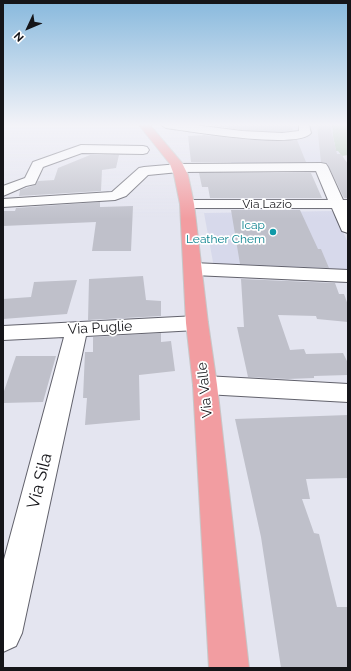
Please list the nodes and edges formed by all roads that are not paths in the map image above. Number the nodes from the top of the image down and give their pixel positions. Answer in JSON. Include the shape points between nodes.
{"nodes":[{"id":1,"x":61,"y":156,"type":"edge"},
{"id":2,"x":143,"y":156,"type":"edge"},
{"id":3,"x":164,"y":156,"type":"edge"},
{"id":4,"x":179,"y":168,"type":"junction"},
{"id":5,"x":144,"y":171,"type":"junction"},
{"id":6,"x":3,"y":192,"type":"edge"},
{"id":7,"x":3,"y":203,"type":"edge"},
{"id":8,"x":187,"y":204,"type":"junction"},
{"id":9,"x":343,"y":204,"type":"edge"},
{"id":10,"x":348,"y":228,"type":"edge"},
{"id":11,"x":193,"y":270,"type":"junction"},
{"id":12,"x":348,"y":276,"type":"edge"},
{"id":13,"x":198,"y":323,"type":"junction"},
{"id":14,"x":77,"y":329,"type":"junction"},
{"id":15,"x":3,"y":333,"type":"edge"},
{"id":16,"x":205,"y":385,"type":"junction"},
{"id":17,"x":348,"y":392,"type":"edge"},
{"id":18,"x":3,"y":633,"type":"edge"},
{"id":19,"x":229,"y":668,"type":"edge"}],
"edges":[{"from":1,"to":6,"type":"street","via":[[38,165],[30,182],[23,182]]},
{"from":2,"to":5,"type":"street"},
{"from":3,"to":4,"type":"main road","name":"Via Valle"},
{"from":4,"to":5,"type":"street"},
{"from":4,"to":8,"type":"main road","name":"Via Valle"},
{"from":4,"to":9,"type":"street","via":[[321,167]]},
{"from":5,"to":7,"type":"street","via":[[115,196]]},
{"from":8,"to":9,"type":"street","name":"Via Lazio"},
{"from":8,"to":11,"type":"main road","name":"Via Valle"},
{"from":9,"to":10,"type":"street"},
{"from":11,"to":12,"type":"street"},
{"from":11,"to":13,"type":"main road","name":"Via Valle"},
{"from":13,"to":14,"type":"street","name":"Via Puglie"},
{"from":13,"to":16,"type":"main road","name":"Via Valle"},
{"from":14,"to":15,"type":"street","name":"Via Puglie"},
{"from":14,"to":18,"type":"street","name":"Via Sila"},
{"from":16,"to":17,"type":"street"},
{"from":16,"to":19,"type":"main road","name":"Via Valle"}]}
